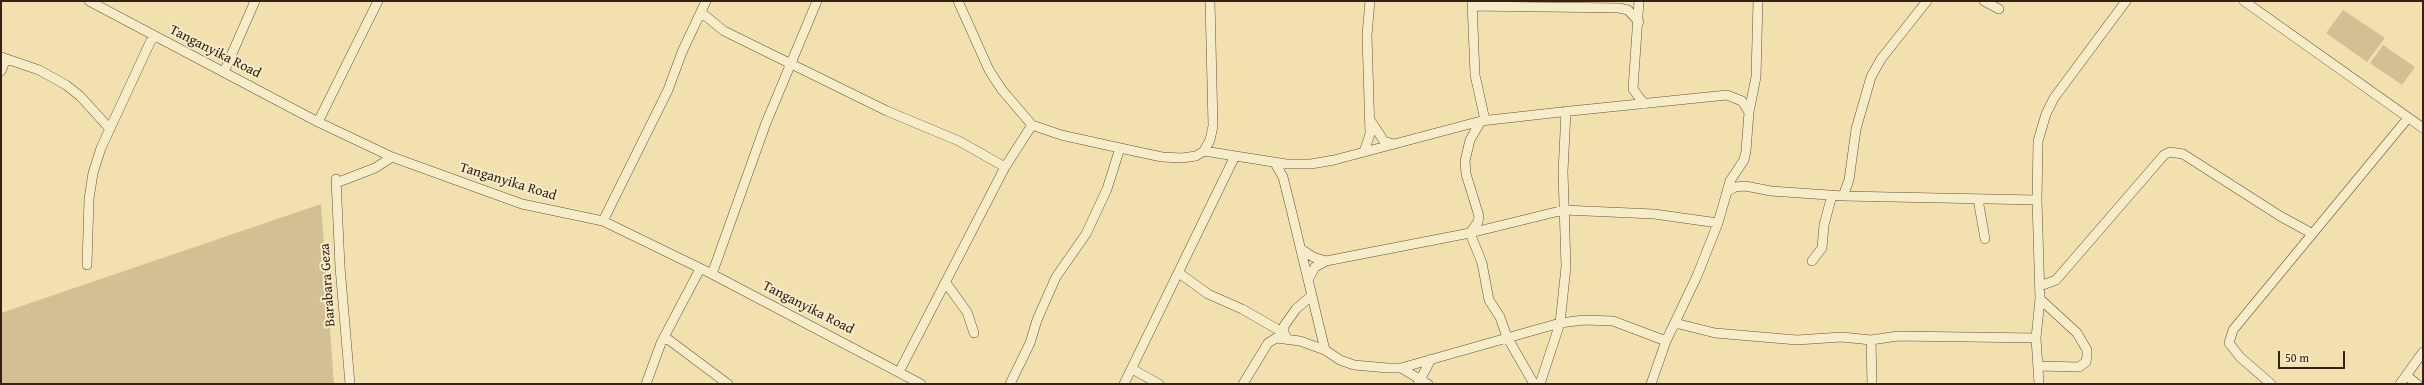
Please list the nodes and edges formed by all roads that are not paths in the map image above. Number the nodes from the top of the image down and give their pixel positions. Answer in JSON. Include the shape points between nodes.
{"nodes":[{"id":1,"x":89,"y":1,"type":"edge"},
{"id":2,"x":255,"y":1,"type":"edge"},
{"id":3,"x":378,"y":1,"type":"edge"},
{"id":4,"x":706,"y":1,"type":"edge"},
{"id":5,"x":817,"y":1,"type":"edge"},
{"id":6,"x":958,"y":1,"type":"edge"},
{"id":7,"x":1210,"y":1,"type":"edge"},
{"id":8,"x":1370,"y":1,"type":"edge"},
{"id":9,"x":1639,"y":1,"type":"edge"},
{"id":10,"x":1758,"y":1,"type":"edge"},
{"id":11,"x":1927,"y":1,"type":"edge"},
{"id":12,"x":1984,"y":1,"type":"edge"},
{"id":13,"x":2126,"y":1,"type":"edge"},
{"id":14,"x":2244,"y":1,"type":"edge"},
{"id":15,"x":1472,"y":4,"type":"edge"},
{"id":16,"x":1575,"y":5,"type":"edge"},
{"id":17,"x":1999,"y":9,"type":"dead end"},
{"id":18,"x":702,"y":13,"type":"junction"},
{"id":19,"x":1639,"y":22,"type":"junction"},
{"id":20,"x":153,"y":36,"type":"junction"},
{"id":21,"x":4,"y":58,"type":"edge"},
{"id":22,"x":791,"y":65,"type":"junction"},
{"id":23,"x":1,"y":71,"type":"edge"},
{"id":24,"x":224,"y":72,"type":"junction"},
{"id":25,"x":1633,"y":89,"type":"junction"},
{"id":26,"x":1644,"y":104,"type":"junction"},
{"id":27,"x":1625,"y":106,"type":"junction"},
{"id":28,"x":1566,"y":111,"type":"junction"},
{"id":29,"x":1749,"y":112,"type":"junction"},
{"id":30,"x":2408,"y":118,"type":"junction"},
{"id":31,"x":1370,"y":120,"type":"junction"},
{"id":32,"x":1483,"y":121,"type":"junction"},
{"id":33,"x":318,"y":122,"type":"junction"},
{"id":34,"x":1032,"y":125,"type":"junction"},
{"id":35,"x":2423,"y":128,"type":"edge"},
{"id":36,"x":110,"y":129,"type":"junction"},
{"id":37,"x":1393,"y":144,"type":"junction"},
{"id":38,"x":1120,"y":148,"type":"junction"},
{"id":39,"x":1204,"y":151,"type":"junction"},
{"id":40,"x":1364,"y":152,"type":"junction"},
{"id":41,"x":1235,"y":156,"type":"junction"},
{"id":42,"x":392,"y":157,"type":"junction"},
{"id":43,"x":1275,"y":162,"type":"junction"},
{"id":44,"x":1004,"y":167,"type":"junction"},
{"id":45,"x":1737,"y":171,"type":"junction"},
{"id":46,"x":1745,"y":186,"type":"junction"},
{"id":47,"x":1728,"y":191,"type":"junction"},
{"id":48,"x":1832,"y":195,"type":"junction"},
{"id":49,"x":1843,"y":196,"type":"junction"},
{"id":50,"x":1978,"y":199,"type":"junction"},
{"id":51,"x":2037,"y":200,"type":"junction"},
{"id":52,"x":1564,"y":210,"type":"junction"},
{"id":53,"x":603,"y":221,"type":"junction"},
{"id":54,"x":1718,"y":223,"type":"junction"},
{"id":55,"x":1470,"y":233,"type":"junction"},
{"id":56,"x":2311,"y":233,"type":"junction"},
{"id":57,"x":1985,"y":239,"type":"dead end"},
{"id":58,"x":1300,"y":249,"type":"junction"},
{"id":59,"x":1326,"y":261,"type":"junction"},
{"id":60,"x":1812,"y":261,"type":"dead end"},
{"id":61,"x":87,"y":265,"type":"dead end"},
{"id":62,"x":700,"y":269,"type":"junction"},
{"id":63,"x":1179,"y":272,"type":"junction"},
{"id":64,"x":712,"y":274,"type":"junction"},
{"id":65,"x":1308,"y":280,"type":"junction"},
{"id":66,"x":946,"y":283,"type":"junction"},
{"id":67,"x":2040,"y":286,"type":"junction"},
{"id":68,"x":1311,"y":296,"type":"junction"},
{"id":69,"x":2040,"y":298,"type":"junction"},
{"id":70,"x":1560,"y":323,"type":"junction"},
{"id":71,"x":1675,"y":323,"type":"junction"},
{"id":72,"x":974,"y":333,"type":"dead end"},
{"id":73,"x":1285,"y":335,"type":"junction"},
{"id":74,"x":665,"y":337,"type":"junction"},
{"id":75,"x":1507,"y":337,"type":"junction"},
{"id":76,"x":2036,"y":338,"type":"junction"},
{"id":77,"x":1871,"y":340,"type":"junction"},
{"id":78,"x":1666,"y":341,"type":"junction"},
{"id":79,"x":1325,"y":350,"type":"junction"},
{"id":80,"x":2423,"y":352,"type":"edge"},
{"id":81,"x":1431,"y":359,"type":"junction"},
{"id":82,"x":2039,"y":366,"type":"junction"},
{"id":83,"x":1401,"y":368,"type":"junction"},
{"id":84,"x":1132,"y":369,"type":"junction"},
{"id":85,"x":900,"y":372,"type":"junction"},
{"id":86,"x":2407,"y":376,"type":"junction"},
{"id":87,"x":1422,"y":383,"type":"edge"},
{"id":88,"x":350,"y":384,"type":"edge"},
{"id":89,"x":646,"y":384,"type":"edge"},
{"id":90,"x":728,"y":384,"type":"edge"},
{"id":91,"x":921,"y":384,"type":"edge"},
{"id":92,"x":1010,"y":384,"type":"edge"},
{"id":93,"x":1124,"y":384,"type":"edge"},
{"id":94,"x":1159,"y":384,"type":"edge"},
{"id":95,"x":1243,"y":384,"type":"edge"},
{"id":96,"x":1534,"y":384,"type":"edge"},
{"id":97,"x":1540,"y":384,"type":"edge"},
{"id":98,"x":1651,"y":384,"type":"edge"},
{"id":99,"x":1872,"y":384,"type":"edge"},
{"id":100,"x":2039,"y":384,"type":"edge"},
{"id":101,"x":2271,"y":384,"type":"edge"},
{"id":102,"x":2400,"y":384,"type":"edge"},
{"id":103,"x":2417,"y":384,"type":"edge"}],
"edges":[{"from":1,"to":20,"type":"street","name":"Tanganyika Road"},
{"from":2,"to":24,"type":"street"},
{"from":3,"to":33,"type":"street"},
{"from":4,"to":18,"type":"street"},
{"from":5,"to":22,"type":"street"},
{"from":6,"to":34,"type":"street","via":[[990,70],[1002,90]]},
{"from":7,"to":39,"type":"street","via":[[1213,126]]},
{"from":8,"to":31,"type":"street","via":[[1367,35]]},
{"from":9,"to":19,"type":"street"},
{"from":10,"to":29,"type":"street","via":[[1756,77]]},
{"from":11,"to":49,"type":"street","via":[[1881,59],[1872,77],[1856,129],[1849,180]]},
{"from":12,"to":17,"type":"street"},
{"from":13,"to":51,"type":"street","via":[[2054,98],[2046,114],[2038,141]]},
{"from":14,"to":30,"type":"street"},
{"from":15,"to":16,"type":"street"},
{"from":15,"to":32,"type":"street","via":[[1475,75]]},
{"from":16,"to":19,"type":"street","via":[[1628,10]]},
{"from":18,"to":22,"type":"street","via":[[724,31]]},
{"from":18,"to":53,"type":"street","via":[[682,52],[668,90]]},
{"from":19,"to":25,"type":"street"},
{"from":20,"to":24,"type":"street","name":"Tanganyika Road"},
{"from":20,"to":36,"type":"street"},
{"from":21,"to":23,"type":"street"},
{"from":21,"to":36,"type":"street","via":[[39,70],[66,85],[80,96]]},
{"from":22,"to":44,"type":"street","via":[[887,111],[945,135]]},
{"from":22,"to":64,"type":"street","via":[[766,123]]},
{"from":24,"to":33,"type":"street","name":"Tanganyika Road"},
{"from":25,"to":26,"type":"street"},
{"from":25,"to":27,"type":"street"},
{"from":26,"to":27,"type":"street"},
{"from":26,"to":29,"type":"street","via":[[1727,95],[1742,101]]},
{"from":27,"to":28,"type":"street"},
{"from":28,"to":32,"type":"street"},
{"from":28,"to":52,"type":"street"},
{"from":29,"to":45,"type":"street","via":[[1746,151]]},
{"from":30,"to":35,"type":"street"},
{"from":30,"to":56,"type":"street"},
{"from":31,"to":37,"type":"street","via":[[1384,141]]},
{"from":31,"to":40,"type":"street","via":[[1370,134]]},
{"from":32,"to":37,"type":"street"},
{"from":32,"to":55,"type":"street","via":[[1470,140],[1465,161],[1466,174],[1479,216]]},
{"from":33,"to":42,"type":"street","name":"Tanganyika Road"},
{"from":34,"to":38,"type":"street","via":[[1061,135]]},
{"from":34,"to":44,"type":"street"},
{"from":36,"to":61,"type":"street","via":[[93,174],[89,198]]},
{"from":37,"to":40,"type":"street"},
{"from":38,"to":39,"type":"street","via":[[1162,158],[1196,156]]},
{"from":38,"to":92,"type":"street","via":[[1107,189],[1086,234],[1056,277],[1030,343]]},
{"from":39,"to":41,"type":"street"},
{"from":40,"to":43,"type":"street","via":[[1311,164]]},
{"from":41,"to":43,"type":"street"},
{"from":41,"to":63,"type":"street"},
{"from":42,"to":53,"type":"street","name":"Tanganyika Road","via":[[522,204]]},
{"from":42,"to":88,"type":"street","name":"Barabara Geza","via":[[375,168],[336,181]]},
{"from":43,"to":58,"type":"street","via":[[1283,177]]},
{"from":44,"to":66,"type":"street"},
{"from":45,"to":46,"type":"street"},
{"from":45,"to":47,"type":"street","via":[[1730,181]]},
{"from":46,"to":47,"type":"street"},
{"from":46,"to":48,"type":"street","via":[[1771,191]]},
{"from":47,"to":54,"type":"street"},
{"from":48,"to":49,"type":"street"},
{"from":48,"to":60,"type":"street","via":[[1824,225],[1822,248]]},
{"from":49,"to":50,"type":"street"},
{"from":50,"to":51,"type":"street"},
{"from":50,"to":57,"type":"street"},
{"from":51,"to":67,"type":"street"},
{"from":52,"to":54,"type":"street","via":[[1654,214]]},
{"from":52,"to":55,"type":"street"},
{"from":52,"to":70,"type":"street","via":[[1566,267]]},
{"from":53,"to":62,"type":"street","name":"Tanganyika Road"},
{"from":54,"to":71,"type":"street"},
{"from":55,"to":59,"type":"street"},
{"from":55,"to":75,"type":"street","via":[[1482,263],[1489,300],[1500,317]]},
{"from":56,"to":67,"type":"street","via":[[2183,154],[2170,152],[2164,155],[2056,280]]},
{"from":56,"to":101,"type":"street","via":[[2232,330],[2229,343],[2240,357]]},
{"from":58,"to":59,"type":"street"},
{"from":58,"to":65,"type":"street"},
{"from":59,"to":65,"type":"street","via":[[1315,267]]},
{"from":62,"to":64,"type":"street","name":"Tanganyika Road"},
{"from":62,"to":74,"type":"street"},
{"from":63,"to":73,"type":"street","via":[[1208,294],[1242,309]]},
{"from":63,"to":84,"type":"street"},
{"from":64,"to":85,"type":"street","name":"Tanganyika Road"},
{"from":65,"to":68,"type":"street"},
{"from":66,"to":72,"type":"street","via":[[967,312]]},
{"from":66,"to":85,"type":"street"},
{"from":67,"to":69,"type":"street"},
{"from":68,"to":73,"type":"street","via":[[1296,309],[1284,326]]},
{"from":68,"to":79,"type":"street"},
{"from":69,"to":76,"type":"street"},
{"from":69,"to":82,"type":"street","via":[[2077,333],[2087,356],[2086,362],[2079,367]]},
{"from":70,"to":75,"type":"street"},
{"from":70,"to":78,"type":"street","via":[[1613,321]]},
{"from":70,"to":97,"type":"street"},
{"from":71,"to":77,"type":"street","via":[[1715,333],[1797,340],[1842,337]]},
{"from":71,"to":78,"type":"street"},
{"from":73,"to":79,"type":"street"},
{"from":73,"to":95,"type":"street","via":[[1268,343]]},
{"from":74,"to":89,"type":"street"},
{"from":74,"to":90,"type":"street"},
{"from":75,"to":81,"type":"street"},
{"from":75,"to":96,"type":"street"},
{"from":76,"to":77,"type":"street","via":[[1898,336]]},
{"from":76,"to":82,"type":"street"},
{"from":77,"to":99,"type":"street"},
{"from":78,"to":98,"type":"street"},
{"from":79,"to":83,"type":"street","via":[[1354,365]]},
{"from":80,"to":86,"type":"street"},
{"from":81,"to":83,"type":"street"},
{"from":81,"to":87,"type":"street"},
{"from":82,"to":100,"type":"street"},
{"from":83,"to":87,"type":"street"},
{"from":84,"to":93,"type":"street"},
{"from":84,"to":94,"type":"street"},
{"from":85,"to":91,"type":"street","name":"Tanganyika Road"},
{"from":86,"to":102,"type":"street"},
{"from":86,"to":103,"type":"street"}]}
